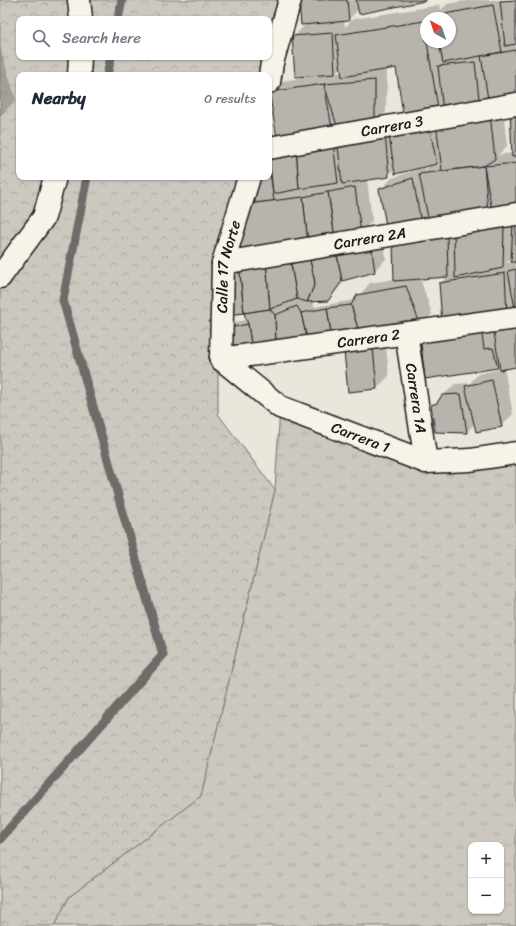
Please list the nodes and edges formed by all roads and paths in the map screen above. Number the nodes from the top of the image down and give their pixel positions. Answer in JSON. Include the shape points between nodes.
{"nodes":[{"id":1,"x":80,"y":0,"type":"edge"},
{"id":2,"x":290,"y":0,"type":"edge"},
{"id":3,"x":81,"y":16,"type":"edge"},
{"id":4,"x":80,"y":60,"type":"edge"},
{"id":5,"x":79,"y":72,"type":"edge"},
{"id":6,"x":270,"y":72,"type":"edge"},
{"id":7,"x":516,"y":104,"type":"edge"},
{"id":8,"x":272,"y":147,"type":"edge"},
{"id":9,"x":54,"y":180,"type":"edge"},
{"id":10,"x":248,"y":180,"type":"edge"},
{"id":11,"x":516,"y":214,"type":"edge"},
{"id":12,"x":223,"y":263,"type":"junction"},
{"id":13,"x":0,"y":277,"type":"edge"},
{"id":14,"x":516,"y":318,"type":"edge"},
{"id":15,"x":406,"y":333,"type":"junction"},
{"id":16,"x":221,"y":359,"type":"junction"},
{"id":17,"x":516,"y":453,"type":"edge"},
{"id":18,"x":426,"y":462,"type":"junction"}],
"edges":[{"from":1,"to":3,"type":"street"},
{"from":2,"to":6,"type":"street"},
{"from":4,"to":5,"type":"street"},
{"from":7,"to":8,"type":"street","name":"Carrera 3"},
{"from":9,"to":13,"type":"street","via":[[44,217]]},
{"from":10,"to":12,"type":"street","name":"Calle 17 Norte"},
{"from":11,"to":12,"type":"street","name":"Carrera 2A"},
{"from":12,"to":16,"type":"street","name":"Calle 17 Norte"},
{"from":14,"to":15,"type":"street","name":"Carrera 2"},
{"from":15,"to":16,"type":"street","name":"Carrera 2"},
{"from":15,"to":18,"type":"street","name":"Carrera 1A"},
{"from":16,"to":18,"type":"street","name":"Carrera 1","via":[[280,407]]},
{"from":17,"to":18,"type":"street","name":"Carrera 1","via":[[470,460]]}]}
